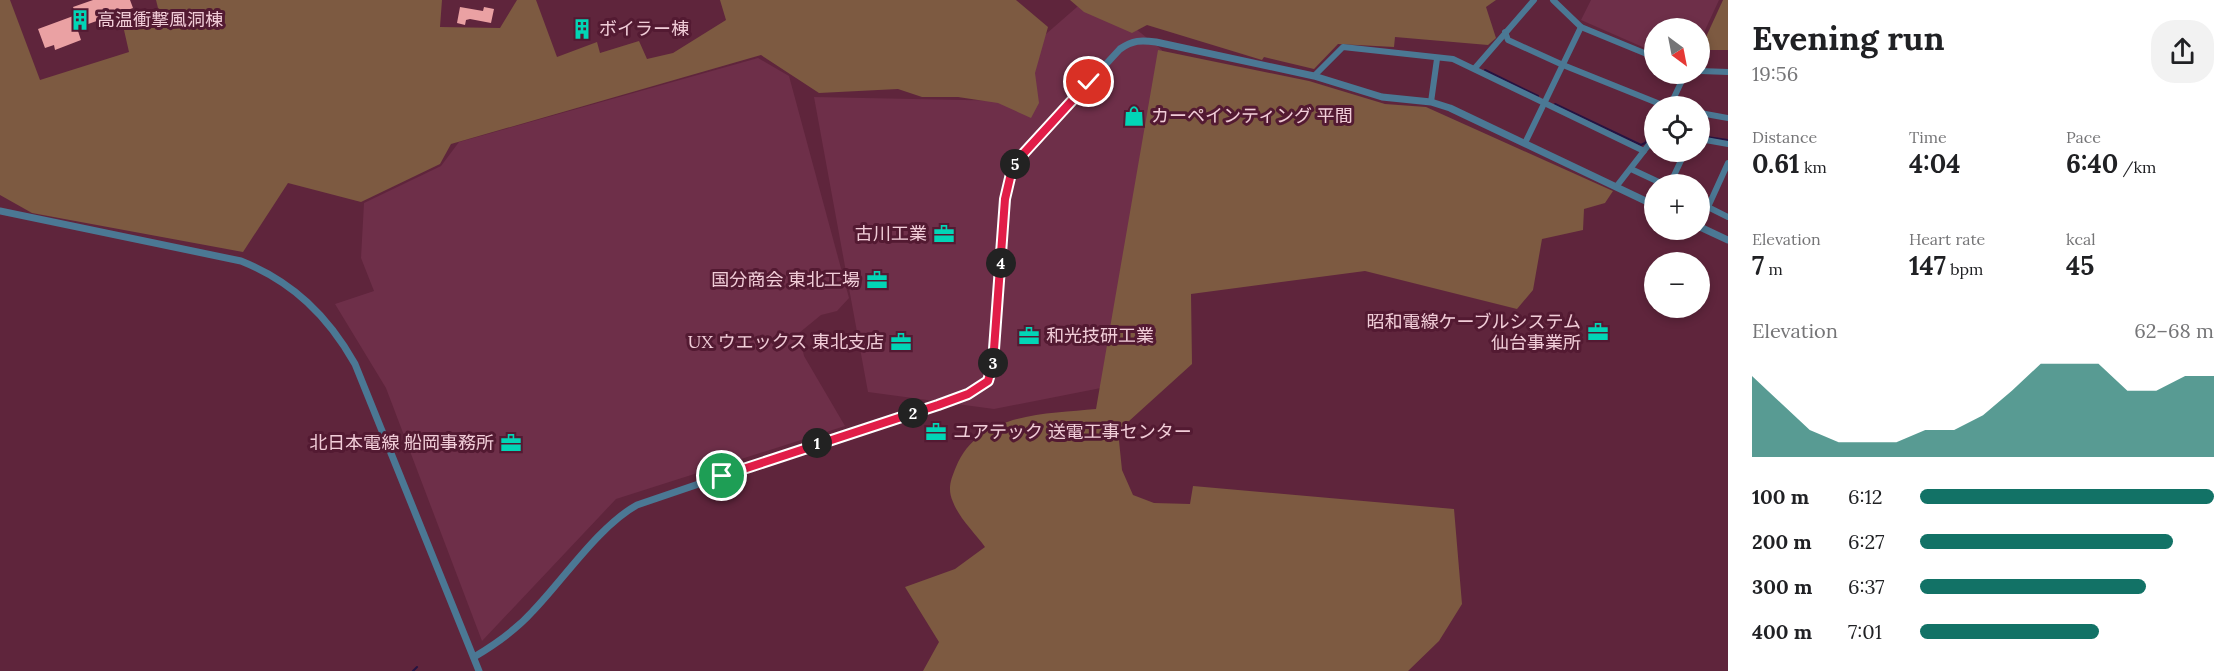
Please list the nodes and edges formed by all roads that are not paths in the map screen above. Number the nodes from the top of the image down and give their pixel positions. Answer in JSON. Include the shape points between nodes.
{"nodes":[{"id":1,"x":1534,"y":0,"type":"edge"},
{"id":2,"x":1553,"y":0,"type":"edge"},
{"id":3,"x":1581,"y":27,"type":"junction"},
{"id":4,"x":1505,"y":32,"type":"junction"},
{"id":5,"x":1644,"y":53,"type":"edge"},
{"id":6,"x":1437,"y":59,"type":"junction"},
{"id":7,"x":1563,"y":65,"type":"junction"},
{"id":8,"x":1475,"y":68,"type":"junction"},
{"id":9,"x":1710,"y":71,"type":"edge"},
{"id":10,"x":1728,"y":72,"type":"edge"},
{"id":11,"x":1314,"y":76,"type":"junction"},
{"id":12,"x":1644,"y":98,"type":"edge"},
{"id":13,"x":1431,"y":102,"type":"junction"},
{"id":14,"x":1544,"y":104,"type":"junction"},
{"id":15,"x":1710,"y":115,"type":"edge"},
{"id":16,"x":1728,"y":118,"type":"edge"},
{"id":17,"x":1710,"y":141,"type":"edge"},
{"id":18,"x":1525,"y":143,"type":"junction"},
{"id":19,"x":1728,"y":144,"type":"edge"},
{"id":20,"x":1644,"y":151,"type":"joint"},
{"id":21,"x":1728,"y":163,"type":"edge"},
{"id":22,"x":1630,"y":169,"type":"junction"},
{"id":23,"x":1644,"y":175,"type":"edge"},
{"id":24,"x":1616,"y":187,"type":"junction"},
{"id":25,"x":1644,"y":200,"type":"edge"},
{"id":26,"x":1710,"y":203,"type":"edge"},
{"id":27,"x":1710,"y":208,"type":"edge"},
{"id":28,"x":0,"y":211,"type":"edge"},
{"id":29,"x":1728,"y":217,"type":"edge"},
{"id":30,"x":1710,"y":231,"type":"edge"},
{"id":31,"x":1728,"y":240,"type":"edge"},
{"id":32,"x":474,"y":657,"type":"junction"},
{"id":33,"x":479,"y":671,"type":"edge"}],
"edges":[{"from":1,"to":4,"type":"street"},
{"from":2,"to":3,"type":"street"},
{"from":3,"to":5,"type":"street"},
{"from":3,"to":7,"type":"street"},
{"from":4,"to":7,"type":"street","via":[[1508,40]]},
{"from":4,"to":8,"type":"street"},
{"from":6,"to":8,"type":"street","via":[[1453,59]]},
{"from":6,"to":11,"type":"street","via":[[1343,46]]},
{"from":6,"to":13,"type":"street"},
{"from":7,"to":12,"type":"street"},
{"from":7,"to":14,"type":"street"},
{"from":8,"to":14,"type":"street"},
{"from":9,"to":10,"type":"street"},
{"from":11,"to":13,"type":"street","via":[[1382,97]]},
{"from":11,"to":32,"type":"street","via":[[1144,40],[1120,49],[1013,165],[1005,199],[993,363],[988,381],[968,394],[938,405],[637,505],[584,553],[532,613]]},
{"from":13,"to":18,"type":"street"},
{"from":14,"to":18,"type":"street"},
{"from":14,"to":20,"type":"street"},
{"from":15,"to":16,"type":"street"},
{"from":17,"to":19,"type":"street"},
{"from":18,"to":24,"type":"street"},
{"from":20,"to":22,"type":"street"},
{"from":21,"to":26,"type":"street"},
{"from":22,"to":23,"type":"street"},
{"from":22,"to":24,"type":"street"},
{"from":24,"to":25,"type":"street"},
{"from":27,"to":29,"type":"street"},
{"from":28,"to":32,"type":"street","via":[[241,261],[276,278],[306,300],[327,321],[355,364]]},
{"from":30,"to":31,"type":"street"},
{"from":32,"to":33,"type":"street"}]}
